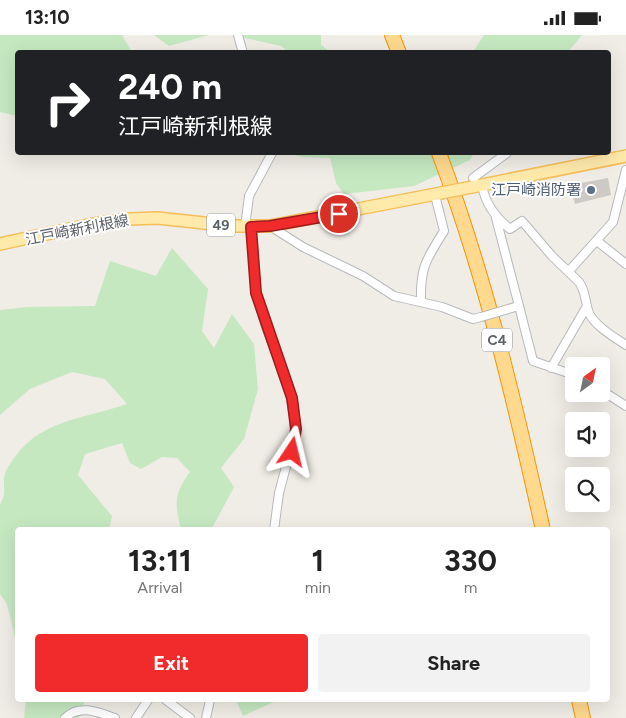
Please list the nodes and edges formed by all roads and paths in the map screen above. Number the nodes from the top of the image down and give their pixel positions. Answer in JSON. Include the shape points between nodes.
{"nodes":[{"id":1,"x":238,"y":35,"type":"edge"},
{"id":2,"x":392,"y":35,"type":"edge"},
{"id":3,"x":241,"y":50,"type":"edge"},
{"id":4,"x":398,"y":50,"type":"edge"},
{"id":5,"x":271,"y":155,"type":"edge"},
{"id":6,"x":440,"y":155,"type":"edge"},
{"id":7,"x":504,"y":155,"type":"edge"},
{"id":8,"x":626,"y":156,"type":"edge"},
{"id":9,"x":626,"y":170,"type":"edge"},
{"id":10,"x":476,"y":186,"type":"junction"},
{"id":11,"x":438,"y":194,"type":"junction"},
{"id":12,"x":496,"y":215,"type":"junction"},
{"id":13,"x":270,"y":226,"type":"junction"},
{"id":14,"x":248,"y":227,"type":"junction"},
{"id":15,"x":597,"y":241,"type":"junction"},
{"id":16,"x":0,"y":244,"type":"edge"},
{"id":17,"x":626,"y":264,"type":"edge"},
{"id":18,"x":569,"y":271,"type":"junction"},
{"id":19,"x":421,"y":302,"type":"junction"},
{"id":20,"x":517,"y":306,"type":"junction"},
{"id":21,"x":588,"y":306,"type":"junction"},
{"id":22,"x":626,"y":345,"type":"edge"},
{"id":23,"x":552,"y":368,"type":"junction"},
{"id":24,"x":565,"y":372,"type":"edge"},
{"id":25,"x":610,"y":396,"type":"edge"},
{"id":26,"x":626,"y":406,"type":"edge"},
{"id":27,"x":274,"y":527,"type":"edge"},
{"id":28,"x":542,"y":527,"type":"edge"},
{"id":29,"x":82,"y":702,"type":"edge"},
{"id":30,"x":147,"y":702,"type":"edge"},
{"id":31,"x":169,"y":702,"type":"edge"},
{"id":32,"x":210,"y":702,"type":"edge"},
{"id":33,"x":579,"y":702,"type":"edge"},
{"id":34,"x":81,"y":709,"type":"junction"},
{"id":35,"x":65,"y":718,"type":"edge"},
{"id":36,"x":115,"y":718,"type":"edge"},
{"id":37,"x":136,"y":718,"type":"edge"},
{"id":38,"x":190,"y":718,"type":"edge"},
{"id":39,"x":206,"y":718,"type":"edge"},
{"id":40,"x":583,"y":718,"type":"edge"}],
"edges":[{"from":1,"to":3,"type":"street"},
{"from":2,"to":4,"type":"highway"},
{"from":5,"to":14,"type":"street","via":[[249,196]]},
{"from":6,"to":28,"type":"highway","number":"C4","via":[[492,323]]},
{"from":7,"to":10,"type":"street","via":[[473,178]]},
{"from":8,"to":10,"type":"main road","name":"江戸崎新利根線","number":"49"},
{"from":9,"to":15,"type":"street","via":[[613,222]]},
{"from":10,"to":11,"type":"main road","name":"江戸崎新利根線","number":"49","bridge":true},
{"from":10,"to":12,"type":"street"},
{"from":11,"to":13,"type":"main road","name":"江戸崎新利根線","number":"49"},
{"from":11,"to":19,"type":"street","via":[[444,231],[424,263]]},
{"from":12,"to":18,"type":"street","via":[[510,229],[522,221]]},
{"from":12,"to":20,"type":"street"},
{"from":13,"to":14,"type":"main road","name":"江戸崎新利根線","number":"49"},
{"from":13,"to":19,"type":"street","via":[[303,247],[364,276],[394,296]]},
{"from":14,"to":16,"type":"main road","name":"江戸崎新利根線","number":"49","via":[[158,218],[129,219]]},
{"from":14,"to":27,"type":"street","via":[[256,293],[289,387],[296,429],[279,493]]},
{"from":15,"to":17,"type":"street"},
{"from":15,"to":18,"type":"street"},
{"from":18,"to":21,"type":"street","via":[[583,287]]},
{"from":19,"to":20,"type":"street","bridge":true,"via":[[473,319]]},
{"from":20,"to":23,"type":"street","via":[[533,361]]},
{"from":21,"to":22,"type":"street","via":[[596,321]]},
{"from":21,"to":23,"type":"street"},
{"from":23,"to":24,"type":"street"},
{"from":25,"to":26,"type":"street"},
{"from":29,"to":34,"type":"street"},
{"from":30,"to":37,"type":"street"},
{"from":31,"to":38,"type":"street"},
{"from":32,"to":39,"type":"street"},
{"from":33,"to":40,"type":"highway"},
{"from":34,"to":35,"type":"street"},
{"from":34,"to":36,"type":"street"}]}
